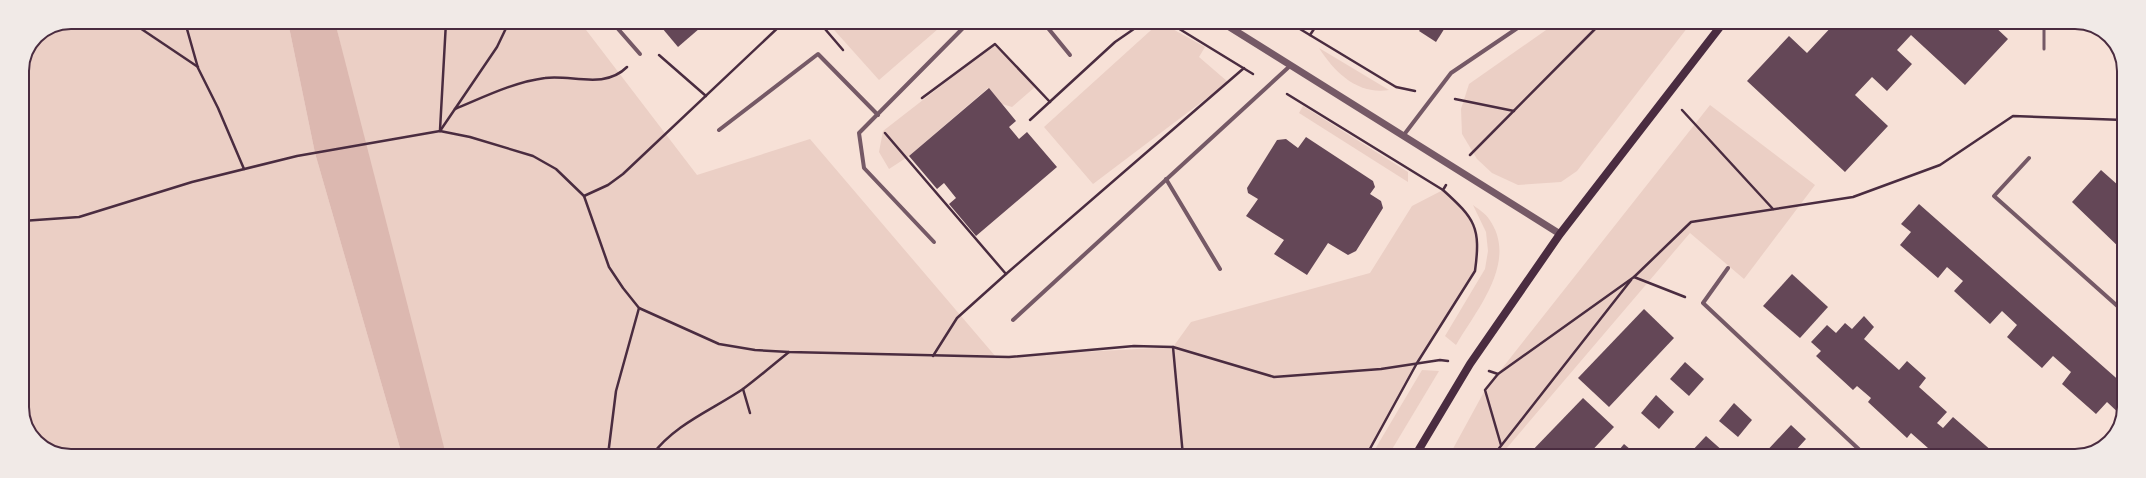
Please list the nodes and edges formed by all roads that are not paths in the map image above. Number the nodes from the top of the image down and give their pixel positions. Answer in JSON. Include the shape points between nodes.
{"nodes":[{"id":1,"x":618,"y":29,"type":"edge"},
{"id":2,"x":962,"y":29,"type":"edge"},
{"id":3,"x":1049,"y":29,"type":"edge"},
{"id":4,"x":1234,"y":29,"type":"edge"},
{"id":5,"x":1516,"y":29,"type":"edge"},
{"id":6,"x":1718,"y":29,"type":"edge"},
{"id":7,"x":2044,"y":29,"type":"edge"},
{"id":8,"x":2044,"y":49,"type":"dead end"},
{"id":9,"x":640,"y":54,"type":"road end"},
{"id":10,"x":1070,"y":55,"type":"dead end"},
{"id":11,"x":1291,"y":65,"type":"junction"},
{"id":12,"x":878,"y":115,"type":"junction"},
{"id":13,"x":719,"y":130,"type":"dead end"},
{"id":14,"x":1403,"y":136,"type":"junction"},
{"id":15,"x":2029,"y":158,"type":"dead end"},
{"id":16,"x":1166,"y":180,"type":"junction"},
{"id":17,"x":1560,"y":234,"type":"junction"},
{"id":18,"x":934,"y":242,"type":"dead end"},
{"id":19,"x":1728,"y":268,"type":"dead end"},
{"id":20,"x":1220,"y":269,"type":"dead end"},
{"id":21,"x":2117,"y":306,"type":"edge"},
{"id":22,"x":1013,"y":320,"type":"dead end"},
{"id":23,"x":1419,"y":449,"type":"edge"},
{"id":24,"x":1858,"y":449,"type":"edge"}],
"edges":[{"from":1,"to":9,"type":"street"},
{"from":2,"to":12,"type":"street"},
{"from":3,"to":10,"type":"street"},
{"from":4,"to":11,"type":"street"},
{"from":5,"to":14,"type":"street","via":[[1451,73]]},
{"from":6,"to":17,"type":"main road"},
{"from":7,"to":8,"type":"lane"},
{"from":11,"to":14,"type":"street"},
{"from":11,"to":16,"type":"street"},
{"from":12,"to":13,"type":"street","via":[[818,54]]},
{"from":12,"to":18,"type":"street","via":[[859,134],[864,168]]},
{"from":14,"to":17,"type":"street"},
{"from":15,"to":21,"type":"street","via":[[1994,196]]},
{"from":16,"to":20,"type":"street"},
{"from":16,"to":22,"type":"street"},
{"from":17,"to":23,"type":"main road","via":[[1470,364]]},
{"from":19,"to":24,"type":"street","via":[[1703,304]]}]}
